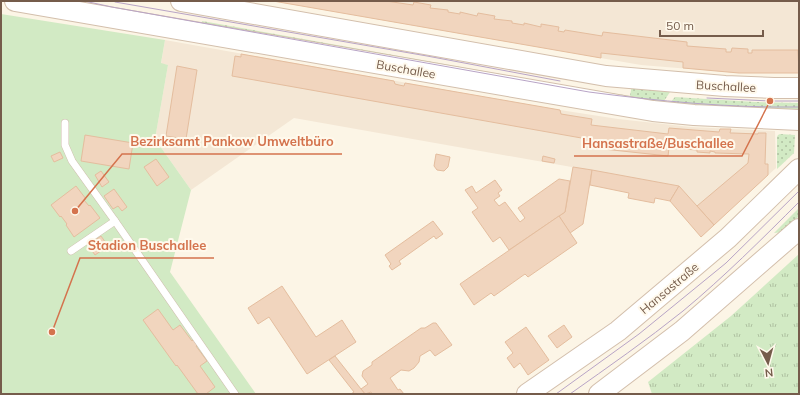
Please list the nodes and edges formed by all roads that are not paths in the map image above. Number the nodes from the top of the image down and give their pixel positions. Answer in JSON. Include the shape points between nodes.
{"nodes":[{"id":1,"x":15,"y":1,"type":"edge"},
{"id":2,"x":187,"y":2,"type":"edge"},
{"id":3,"x":799,"y":88,"type":"edge"},
{"id":4,"x":799,"y":120,"type":"edge"},
{"id":5,"x":65,"y":123,"type":"dead end"},
{"id":6,"x":799,"y":169,"type":"edge"},
{"id":7,"x":115,"y":221,"type":"junction"},
{"id":8,"x":799,"y":230,"type":"edge"},
{"id":9,"x":71,"y":251,"type":"dead end"},
{"id":10,"x":235,"y":394,"type":"edge"},
{"id":11,"x":528,"y":394,"type":"edge"},
{"id":12,"x":599,"y":394,"type":"edge"}],
"edges":[{"from":1,"to":4,"type":"main road","name":"Buschallee","via":[[652,111]]},
{"from":2,"to":3,"type":"main road","name":"Buschallee","via":[[606,76],[725,86]]},
{"from":5,"to":7,"type":"lane","via":[[64,144],[72,161]]},
{"from":6,"to":11,"type":"main road","name":"Hansastraße","via":[[728,238],[628,322]]},
{"from":7,"to":9,"type":"lane"},
{"from":7,"to":10,"type":"lane"},
{"from":8,"to":12,"type":"main road","via":[[682,331]]}]}
